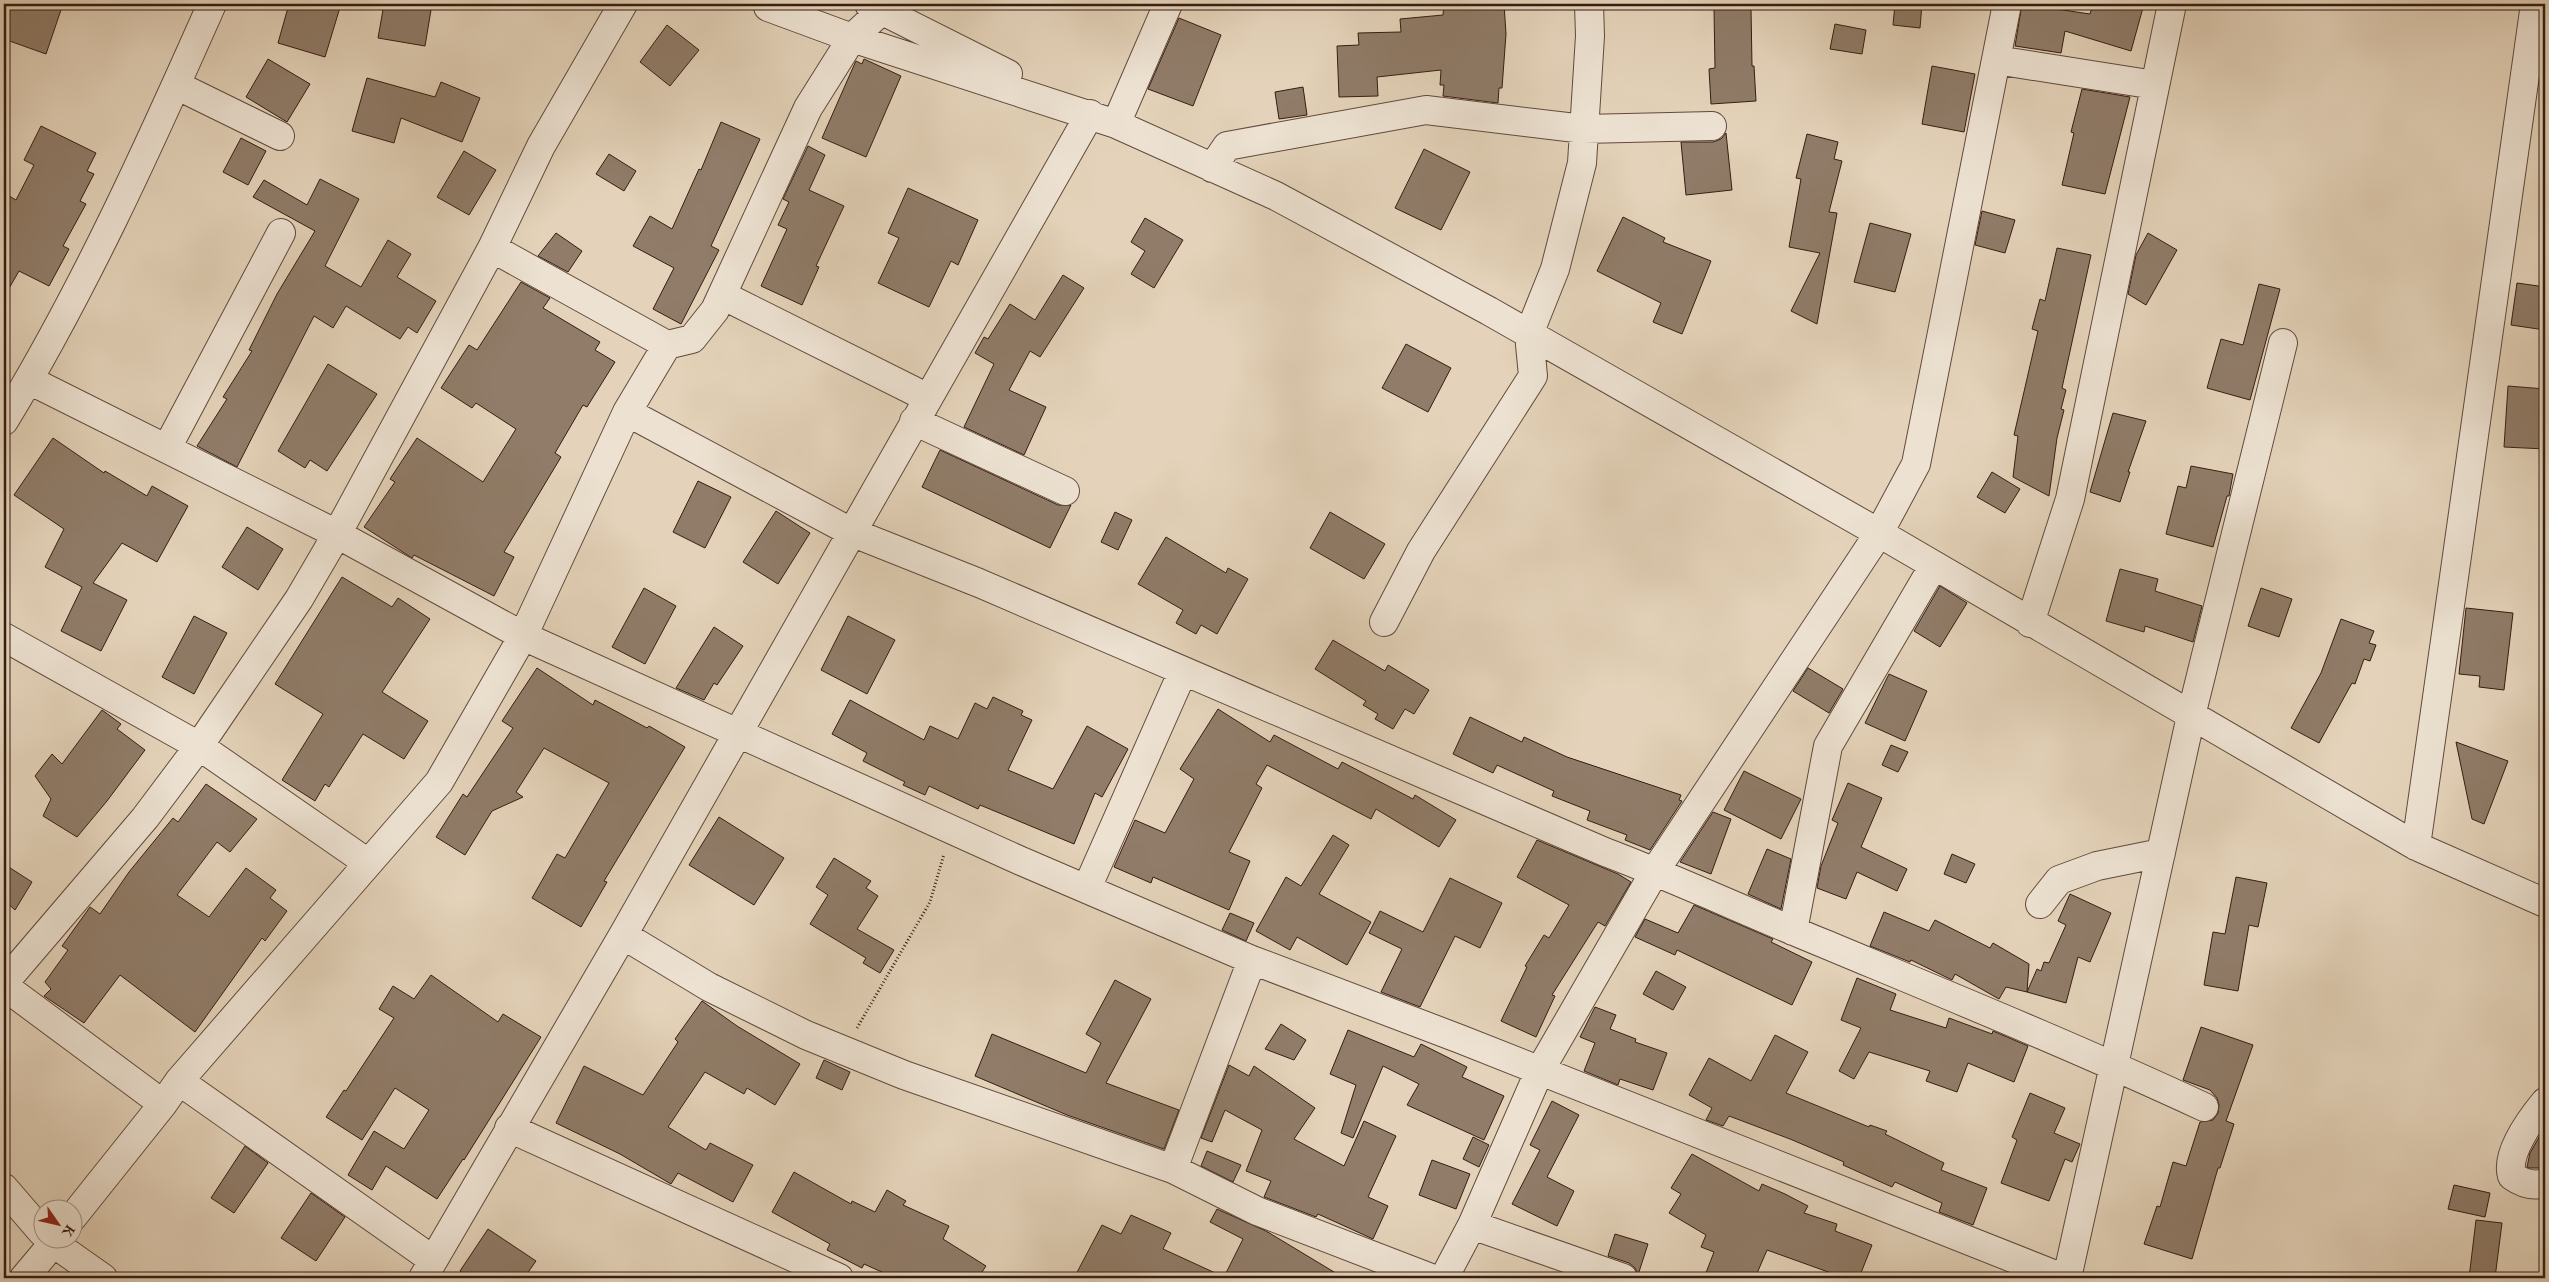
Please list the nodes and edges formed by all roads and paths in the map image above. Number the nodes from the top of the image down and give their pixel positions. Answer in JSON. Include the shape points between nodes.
{"nodes":[{"id":1,"x":212,"y":4,"type":"edge"},
{"id":2,"x":623,"y":4,"type":"edge"},
{"id":3,"x":1168,"y":4,"type":"edge"},
{"id":4,"x":1589,"y":4,"type":"edge"},
{"id":5,"x":2007,"y":4,"type":"edge"},
{"id":6,"x":2172,"y":4,"type":"edge"},
{"id":7,"x":2535,"y":4,"type":"edge"},
{"id":8,"x":766,"y":5,"type":"edge"},
{"id":9,"x":875,"y":7,"type":"edge"},
{"id":10,"x":852,"y":38,"type":"junction"},
{"id":11,"x":1996,"y":60,"type":"junction"},
{"id":12,"x":176,"y":84,"type":"junction"},
{"id":13,"x":2155,"y":85,"type":"junction"},
{"id":14,"x":1090,"y":114,"type":"junction"},
{"id":15,"x":1116,"y":124,"type":"junction"},
{"id":16,"x":1712,"y":126,"type":"dead end"},
{"id":17,"x":1584,"y":129,"type":"junction"},
{"id":18,"x":280,"y":136,"type":"dead end"},
{"id":19,"x":1212,"y":168,"type":"junction"},
{"id":20,"x":281,"y":233,"type":"dead end"},
{"id":21,"x":492,"y":248,"type":"junction"},
{"id":22,"x":722,"y":295,"type":"junction"},
{"id":23,"x":1529,"y":334,"type":"junction"},
{"id":24,"x":2283,"y":343,"type":"dead end"},
{"id":25,"x":667,"y":345,"type":"junction"},
{"id":26,"x":29,"y":380,"type":"junction"},
{"id":27,"x":928,"y":398,"type":"junction"},
{"id":28,"x":627,"y":412,"type":"junction"},
{"id":29,"x":4,"y":421,"type":"edge"},
{"id":30,"x":914,"y":421,"type":"junction"},
{"id":31,"x":167,"y":448,"type":"junction"},
{"id":32,"x":1065,"y":491,"type":"dead end"},
{"id":33,"x":851,"y":532,"type":"junction"},
{"id":34,"x":1879,"y":533,"type":"junction"},
{"id":35,"x":337,"y":534,"type":"junction"},
{"id":36,"x":1934,"y":565,"type":"junction"},
{"id":37,"x":1384,"y":622,"type":"dead end"},
{"id":38,"x":2030,"y":623,"type":"junction"},
{"id":39,"x":523,"y":636,"type":"junction"},
{"id":40,"x":4,"y":637,"type":"edge"},
{"id":41,"x":1183,"y":671,"type":"junction"},
{"id":42,"x":2191,"y":716,"type":"junction"},
{"id":43,"x":737,"y":733,"type":"junction"},
{"id":44,"x":199,"y":746,"type":"junction"},
{"id":45,"x":952,"y":830,"type":"junction"},
{"id":46,"x":2416,"y":846,"type":"junction"},
{"id":47,"x":2161,"y":853,"type":"junction"},
{"id":48,"x":368,"y":863,"type":"junction"},
{"id":49,"x":1655,"y":871,"type":"junction"},
{"id":50,"x":1087,"y":888,"type":"junction"},
{"id":51,"x":2545,"y":903,"type":"edge"},
{"id":52,"x":2040,"y":904,"type":"dead end"},
{"id":53,"x":1793,"y":931,"type":"junction"},
{"id":54,"x":623,"y":935,"type":"junction"},
{"id":55,"x":1252,"y":960,"type":"junction"},
{"id":56,"x":4,"y":985,"type":"edge"},
{"id":57,"x":844,"y":1050,"type":"junction"},
{"id":58,"x":2114,"y":1065,"type":"junction"},
{"id":59,"x":1539,"y":1072,"type":"junction"},
{"id":60,"x":179,"y":1081,"type":"junction"},
{"id":61,"x":2545,"y":1102,"type":"edge"},
{"id":62,"x":164,"y":1104,"type":"junction"},
{"id":63,"x":2204,"y":1107,"type":"dead end"},
{"id":64,"x":509,"y":1128,"type":"junction"},
{"id":65,"x":1173,"y":1169,"type":"junction"},
{"id":66,"x":2545,"y":1183,"type":"edge"},
{"id":67,"x":4,"y":1188,"type":"edge"},
{"id":68,"x":82,"y":1206,"type":"edge"},
{"id":69,"x":32,"y":1218,"type":"edge"},
{"id":70,"x":1472,"y":1225,"type":"junction"},
{"id":71,"x":42,"y":1250,"type":"edge"},
{"id":72,"x":66,"y":1250,"type":"edge"},
{"id":73,"x":428,"y":1269,"type":"edge"},
{"id":74,"x":24,"y":1278,"type":"edge"},
{"id":75,"x":103,"y":1278,"type":"edge"},
{"id":76,"x":839,"y":1278,"type":"edge"},
{"id":77,"x":1431,"y":1278,"type":"edge"},
{"id":78,"x":1444,"y":1278,"type":"edge"},
{"id":79,"x":1623,"y":1278,"type":"edge"},
{"id":80,"x":2063,"y":1278,"type":"edge"},
{"id":81,"x":2067,"y":1278,"type":"edge"}],
"edges":[{"from":1,"to":12,"type":"street"},
{"from":2,"to":21,"type":"street","via":[[541,146]]},
{"from":3,"to":15,"type":"street"},
{"from":4,"to":17,"type":"street"},
{"from":5,"to":11,"type":"street"},
{"from":6,"to":13,"type":"street"},
{"from":7,"to":46,"type":"street"},
{"from":8,"to":10,"type":"street"},
{"from":9,"to":10,"type":"street"},
{"from":9,"to":14,"type":"street"},
{"from":10,"to":14,"type":"street"},
{"from":10,"to":22,"type":"street","via":[[808,108]]},
{"from":11,"to":13,"type":"street"},
{"from":11,"to":34,"type":"street","via":[[1916,464]]},
{"from":12,"to":18,"type":"street"},
{"from":12,"to":26,"type":"street","via":[[55,335]]},
{"from":13,"to":38,"type":"street","via":[[2070,499]]},
{"from":14,"to":15,"type":"street"},
{"from":14,"to":27,"type":"street"},
{"from":15,"to":19,"type":"street"},
{"from":16,"to":17,"type":"street"},
{"from":17,"to":19,"type":"street","via":[[1426,110],[1227,146]]},
{"from":17,"to":23,"type":"street","via":[[1582,163],[1555,269]]},
{"from":19,"to":23,"type":"street","via":[[1284,201]]},
{"from":20,"to":31,"type":"street"},
{"from":21,"to":25,"type":"street"},
{"from":21,"to":35,"type":"street"},
{"from":22,"to":25,"type":"street","via":[[715,310],[692,339]]},
{"from":22,"to":27,"type":"street"},
{"from":23,"to":34,"type":"street"},
{"from":23,"to":37,"type":"street","via":[[1533,376],[1421,551]]},
{"from":24,"to":42,"type":"street"},
{"from":25,"to":28,"type":"street"},
{"from":26,"to":29,"type":"street"},
{"from":26,"to":31,"type":"street"},
{"from":27,"to":30,"type":"street"},
{"from":28,"to":33,"type":"street"},
{"from":28,"to":39,"type":"street"},
{"from":30,"to":32,"type":"street"},
{"from":30,"to":33,"type":"street"},
{"from":31,"to":35,"type":"street"},
{"from":33,"to":41,"type":"street"},
{"from":33,"to":43,"type":"street"},
{"from":34,"to":36,"type":"street"},
{"from":34,"to":49,"type":"street"},
{"from":35,"to":39,"type":"street"},
{"from":35,"to":44,"type":"street","via":[[299,599]]},
{"from":36,"to":38,"type":"street"},
{"from":36,"to":53,"type":"street","via":[[1828,746]]},
{"from":38,"to":42,"type":"street"},
{"from":39,"to":43,"type":"street"},
{"from":39,"to":48,"type":"street","via":[[439,782]]},
{"from":40,"to":44,"type":"street"},
{"from":41,"to":49,"type":"street"},
{"from":41,"to":50,"type":"street"},
{"from":42,"to":46,"type":"street"},
{"from":42,"to":47,"type":"street"},
{"from":43,"to":45,"type":"street"},
{"from":43,"to":54,"type":"street"},
{"from":44,"to":48,"type":"street"},
{"from":44,"to":56,"type":"street","via":[[145,818]]},
{"from":45,"to":50,"type":"street"},
{"from":45,"to":57,"type":"path","via":[[930,902]]},
{"from":46,"to":51,"type":"street"},
{"from":47,"to":52,"type":"street","via":[[2097,866],[2059,880]]},
{"from":47,"to":58,"type":"street"},
{"from":48,"to":60,"type":"street"},
{"from":49,"to":53,"type":"street"},
{"from":49,"to":59,"type":"street"},
{"from":50,"to":55,"type":"street"},
{"from":53,"to":58,"type":"street"},
{"from":54,"to":57,"type":"street","via":[[709,987]]},
{"from":54,"to":64,"type":"street"},
{"from":55,"to":59,"type":"street"},
{"from":55,"to":65,"type":"street"},
{"from":56,"to":62,"type":"street"},
{"from":57,"to":65,"type":"street","via":[[904,1075]]},
{"from":58,"to":63,"type":"street"},
{"from":58,"to":81,"type":"street"},
{"from":59,"to":70,"type":"street"},
{"from":59,"to":80,"type":"street"},
{"from":60,"to":62,"type":"street"},
{"from":60,"to":73,"type":"street"},
{"from":61,"to":66,"type":"street","via":[[2520,1138],[2510,1168],[2512,1176],[2522,1182]]},
{"from":62,"to":68,"type":"street"},
{"from":64,"to":73,"type":"street"},
{"from":64,"to":76,"type":"street"},
{"from":65,"to":77,"type":"street","via":[[1257,1211]]},
{"from":67,"to":69,"type":"street"},
{"from":70,"to":78,"type":"street"},
{"from":70,"to":79,"type":"street"},
{"from":71,"to":74,"type":"street"},
{"from":72,"to":75,"type":"street"}]}
